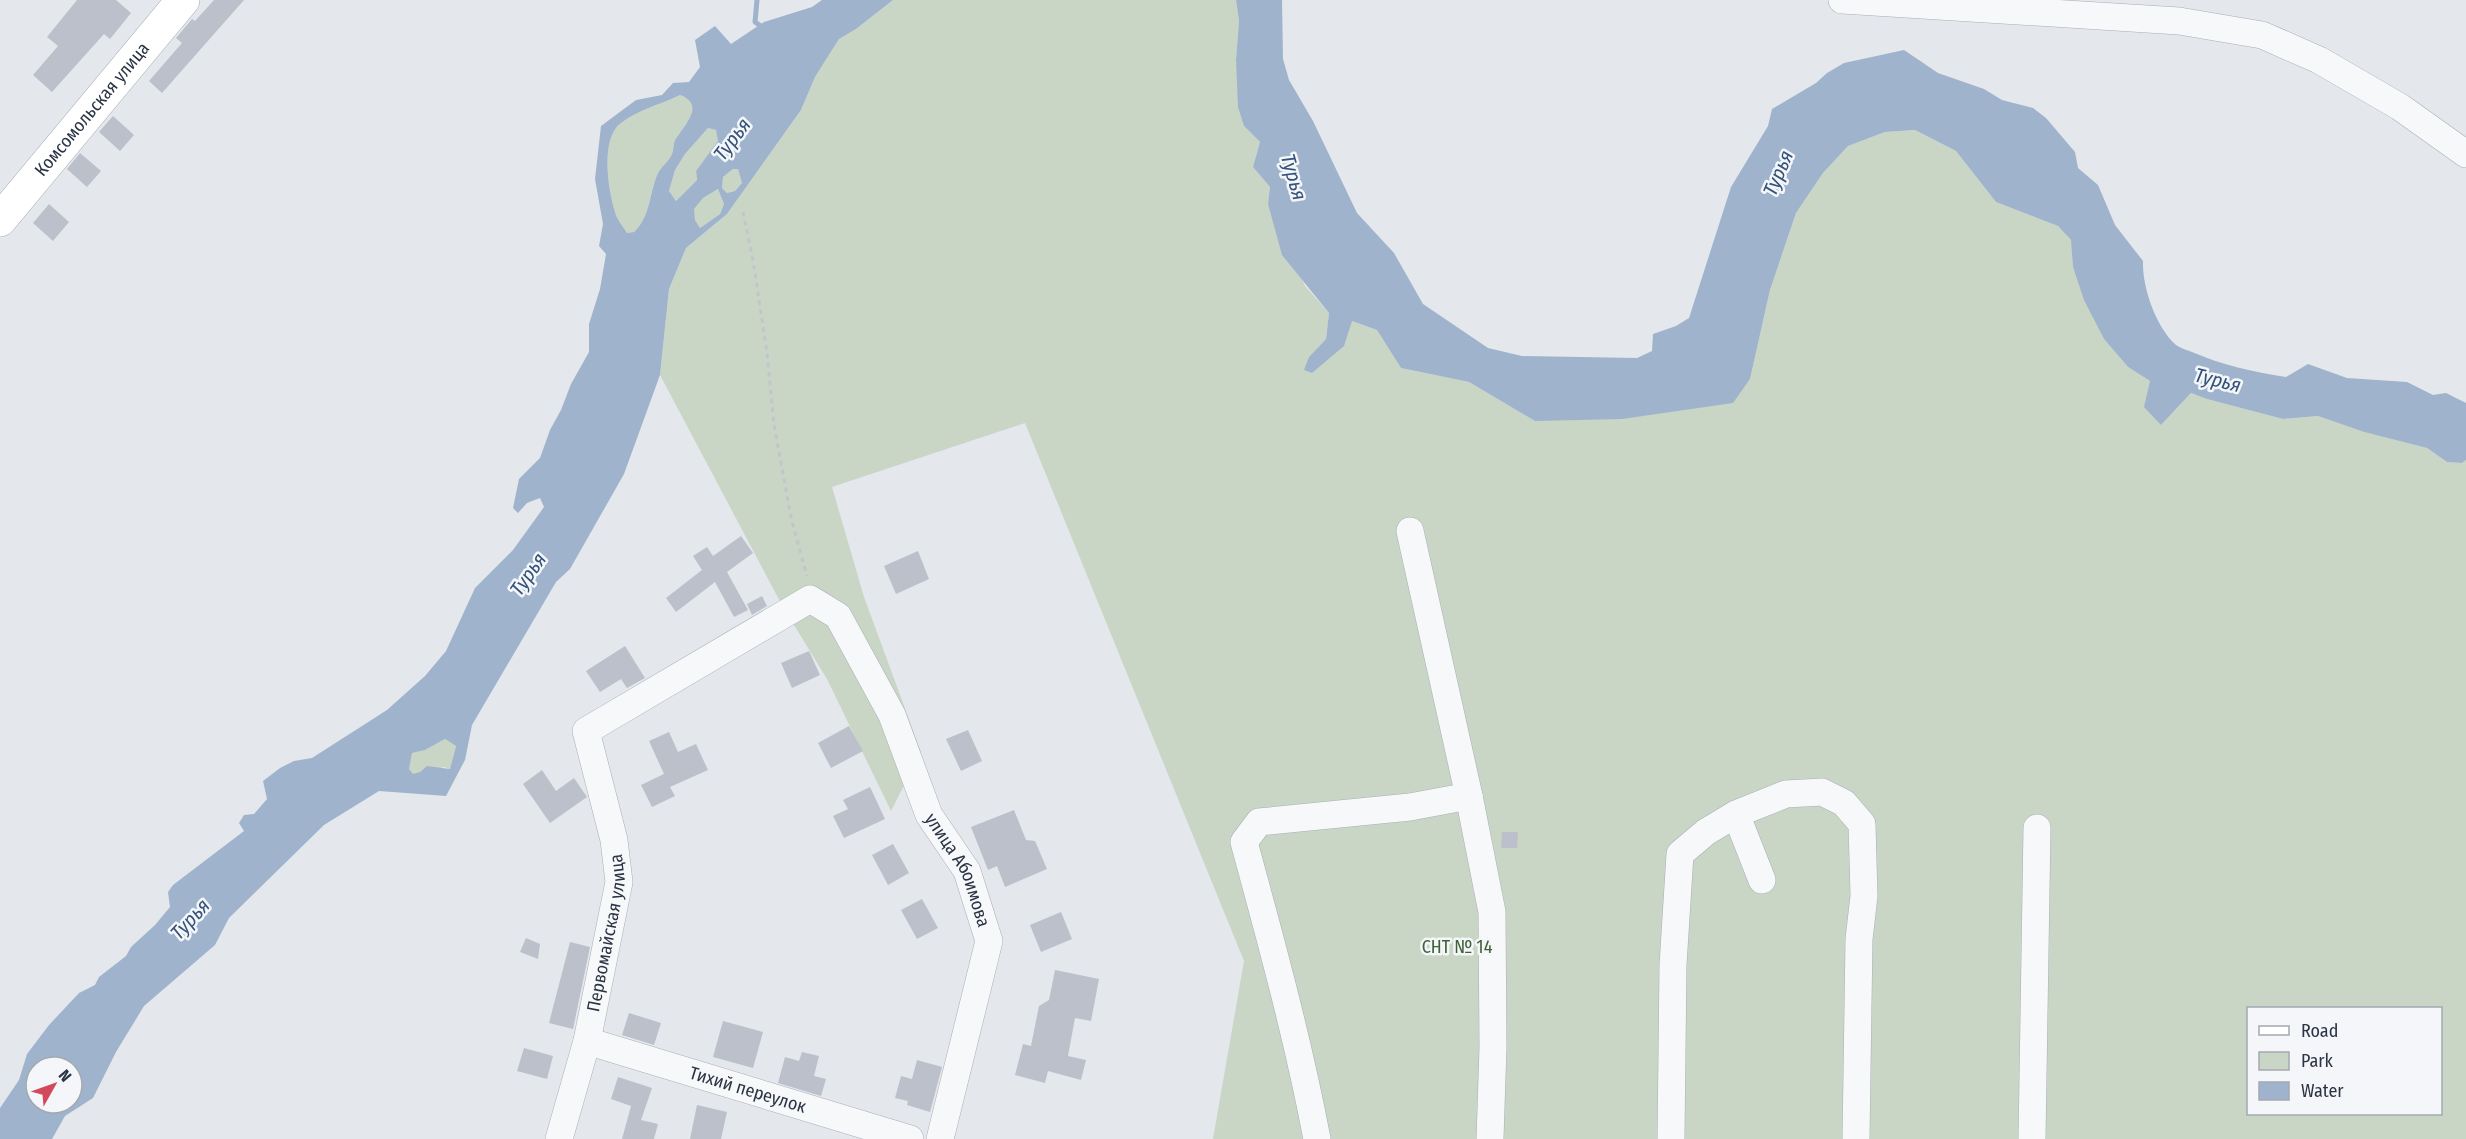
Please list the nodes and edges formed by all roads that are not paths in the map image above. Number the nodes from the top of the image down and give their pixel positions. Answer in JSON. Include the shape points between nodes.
{"nodes":[{"id":1,"x":183,"y":0,"type":"edge"},
{"id":2,"x":1842,"y":0,"type":"edge"},
{"id":3,"x":2466,"y":154,"type":"edge"},
{"id":4,"x":0,"y":220,"type":"edge"},
{"id":5,"x":1410,"y":531,"type":"dead end"},
{"id":6,"x":810,"y":599,"type":"joint"},
{"id":7,"x":1469,"y":796,"type":"junction"},
{"id":8,"x":1736,"y":814,"type":"junction"},
{"id":9,"x":2037,"y":828,"type":"dead end"},
{"id":10,"x":1762,"y":880,"type":"dead end"},
{"id":11,"x":586,"y":1041,"type":"junction"},
{"id":12,"x":559,"y":1139,"type":"edge"},
{"id":13,"x":910,"y":1139,"type":"edge"},
{"id":14,"x":940,"y":1139,"type":"edge"},
{"id":15,"x":1317,"y":1139,"type":"edge"},
{"id":16,"x":1490,"y":1139,"type":"edge"},
{"id":17,"x":1671,"y":1139,"type":"edge"},
{"id":18,"x":1856,"y":1139,"type":"edge"},
{"id":19,"x":2032,"y":1139,"type":"edge"}],
"edges":[{"from":1,"to":4,"type":"main road","name":"Комсомольская улица"},
{"from":2,"to":3,"type":"street","via":[[2179,21],[2262,35],[2319,60],[2400,106]]},
{"from":5,"to":7,"type":"street"},
{"from":6,"to":11,"type":"street","name":"Первомайская улица","via":[[586,732],[614,840],[619,882]]},
{"from":6,"to":14,"type":"street","name":"улица Абоимова","via":[[838,616],[892,714],[929,815],[967,871],[989,941]]},
{"from":7,"to":15,"type":"street","via":[[1410,807],[1259,822],[1244,842],[1281,978]]},
{"from":7,"to":16,"type":"street","via":[[1492,912]]},
{"from":8,"to":10,"type":"street"},
{"from":8,"to":17,"type":"street","via":[[1680,854],[1673,965]]},
{"from":8,"to":18,"type":"street","via":[[1786,795],[1822,792],[1844,803],[1862,824],[1864,896],[1859,939]]},
{"from":9,"to":19,"type":"street"},
{"from":11,"to":12,"type":"street","name":"Первомайская улица"},
{"from":11,"to":13,"type":"street","name":"Тихий переулок"}]}
